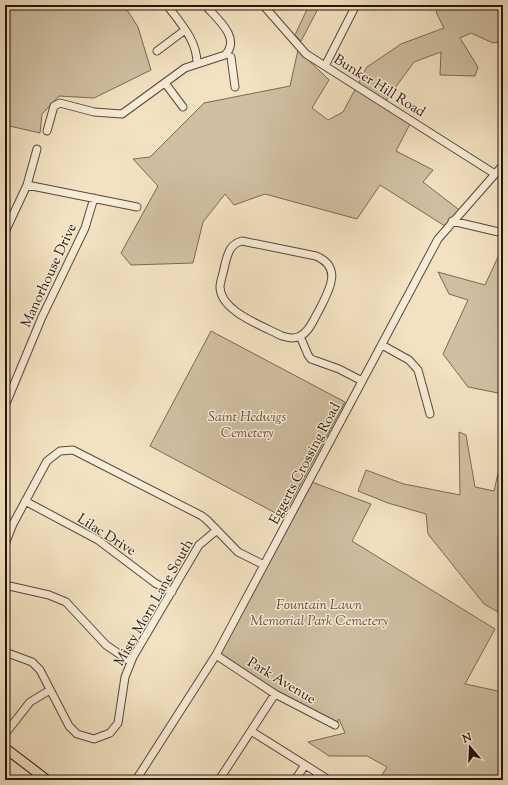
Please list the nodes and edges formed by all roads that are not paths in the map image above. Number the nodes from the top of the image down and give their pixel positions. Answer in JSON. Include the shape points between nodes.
{"nodes":[{"id":1,"x":167,"y":5,"type":"edge"},
{"id":2,"x":205,"y":5,"type":"edge"},
{"id":3,"x":263,"y":5,"type":"edge"},
{"id":4,"x":356,"y":5,"type":"edge"},
{"id":5,"x":185,"y":30,"type":"junction"},
{"id":6,"x":157,"y":50,"type":"dead end"},
{"id":7,"x":231,"y":57,"type":"dead end"},
{"id":8,"x":197,"y":63,"type":"junction"},
{"id":9,"x":325,"y":66,"type":"junction"},
{"id":10,"x":165,"y":83,"type":"junction"},
{"id":11,"x":235,"y":87,"type":"dead end"},
{"id":12,"x":183,"y":107,"type":"dead end"},
{"id":13,"x":47,"y":131,"type":"dead end"},
{"id":14,"x":37,"y":150,"type":"dead end"},
{"id":15,"x":503,"y":165,"type":"edge"},
{"id":16,"x":495,"y":174,"type":"junction"},
{"id":17,"x":27,"y":185,"type":"junction"},
{"id":18,"x":94,"y":198,"type":"junction"},
{"id":19,"x":137,"y":207,"type":"dead end"},
{"id":20,"x":452,"y":221,"type":"junction"},
{"id":21,"x":5,"y":232,"type":"edge"},
{"id":22,"x":503,"y":233,"type":"edge"},
{"id":23,"x":300,"y":336,"type":"junction"},
{"id":24,"x":382,"y":345,"type":"junction"},
{"id":25,"x":362,"y":381,"type":"junction"},
{"id":26,"x":5,"y":406,"type":"edge"},
{"id":27,"x":430,"y":414,"type":"dead end"},
{"id":28,"x":25,"y":501,"type":"junction"},
{"id":29,"x":217,"y":530,"type":"junction"},
{"id":30,"x":5,"y":544,"type":"edge"},
{"id":31,"x":264,"y":565,"type":"junction"},
{"id":32,"x":5,"y":585,"type":"edge"},
{"id":33,"x":172,"y":592,"type":"junction"},
{"id":34,"x":5,"y":652,"type":"edge"},
{"id":35,"x":216,"y":655,"type":"junction"},
{"id":36,"x":130,"y":662,"type":"junction"},
{"id":37,"x":50,"y":690,"type":"junction"},
{"id":38,"x":275,"y":694,"type":"junction"},
{"id":39,"x":335,"y":725,"type":"dead end"},
{"id":40,"x":251,"y":731,"type":"junction"},
{"id":41,"x":5,"y":734,"type":"edge"},
{"id":42,"x":5,"y":748,"type":"edge"},
{"id":43,"x":305,"y":765,"type":"junction"},
{"id":44,"x":47,"y":780,"type":"edge"},
{"id":45,"x":136,"y":780,"type":"edge"},
{"id":46,"x":219,"y":780,"type":"edge"},
{"id":47,"x":295,"y":780,"type":"edge"},
{"id":48,"x":329,"y":780,"type":"edge"}],
"edges":[{"from":1,"to":5,"type":"street"},
{"from":2,"to":8,"type":"street","via":[[226,29],[231,44],[228,52],[221,58]]},
{"from":3,"to":9,"type":"street","name":"Bunker Hill Road","via":[[300,48]]},
{"from":4,"to":9,"type":"street"},
{"from":5,"to":6,"type":"street"},
{"from":5,"to":8,"type":"street","via":[[194,44]]},
{"from":7,"to":11,"type":"street"},
{"from":8,"to":10,"type":"street","via":[[185,68]]},
{"from":9,"to":16,"type":"street","name":"Bunker Hill Road"},
{"from":10,"to":12,"type":"street"},
{"from":10,"to":13,"type":"street","via":[[122,114],[94,112],[60,103],[54,106]]},
{"from":14,"to":17,"type":"street"},
{"from":15,"to":16,"type":"street","name":"Eggerts Crossing Road"},
{"from":16,"to":20,"type":"street","name":"Eggerts Crossing Road"},
{"from":17,"to":18,"type":"street"},
{"from":17,"to":21,"type":"street"},
{"from":18,"to":19,"type":"street"},
{"from":18,"to":26,"type":"street","name":"Manorhouse Drive","via":[[85,228],[42,317]]},
{"from":20,"to":22,"type":"street"},
{"from":20,"to":24,"type":"street","name":"Eggerts Crossing Road","via":[[438,239]]},
{"from":23,"to":23,"type":"street","via":[[308,328],[329,291],[332,278],[328,265],[316,256],[248,241],[234,244],[228,254],[220,286],[224,301],[232,309],[282,336]]},
{"from":23,"to":25,"type":"street","via":[[312,359]]},
{"from":24,"to":25,"type":"street","name":"Eggerts Crossing Road"},
{"from":24,"to":27,"type":"street","via":[[409,360],[418,370]]},
{"from":25,"to":31,"type":"street","name":"Eggerts Crossing Road"},
{"from":28,"to":29,"type":"street","via":[[47,461],[60,451],[79,451],[202,516]]},
{"from":28,"to":30,"type":"street"},
{"from":28,"to":33,"type":"street","name":"Lilac Drive","via":[[98,540],[155,583]]},
{"from":29,"to":31,"type":"street","via":[[238,552]]},
{"from":29,"to":33,"type":"street","name":"Misty Morn Lane South","via":[[199,545]]},
{"from":31,"to":35,"type":"street","name":"Eggerts Crossing Road"},
{"from":32,"to":36,"type":"street","via":[[49,594],[66,602],[106,645]]},
{"from":33,"to":36,"type":"street","name":"Misty Morn Lane South"},
{"from":34,"to":37,"type":"street","via":[[36,666]]},
{"from":35,"to":38,"type":"street","name":"Park Avenue"},
{"from":35,"to":45,"type":"street","name":"Eggerts Crossing Road"},
{"from":36,"to":37,"type":"street","name":"Misty Morn Lane South","via":[[123,686],[120,717],[114,728],[100,738],[83,737],[69,726]]},
{"from":37,"to":41,"type":"street","via":[[30,702]]},
{"from":38,"to":39,"type":"street","name":"Park Avenue"},
{"from":38,"to":40,"type":"street"},
{"from":40,"to":43,"type":"street"},
{"from":40,"to":46,"type":"street"},
{"from":42,"to":44,"type":"main road"},
{"from":43,"to":47,"type":"street"},
{"from":43,"to":48,"type":"street"}]}
